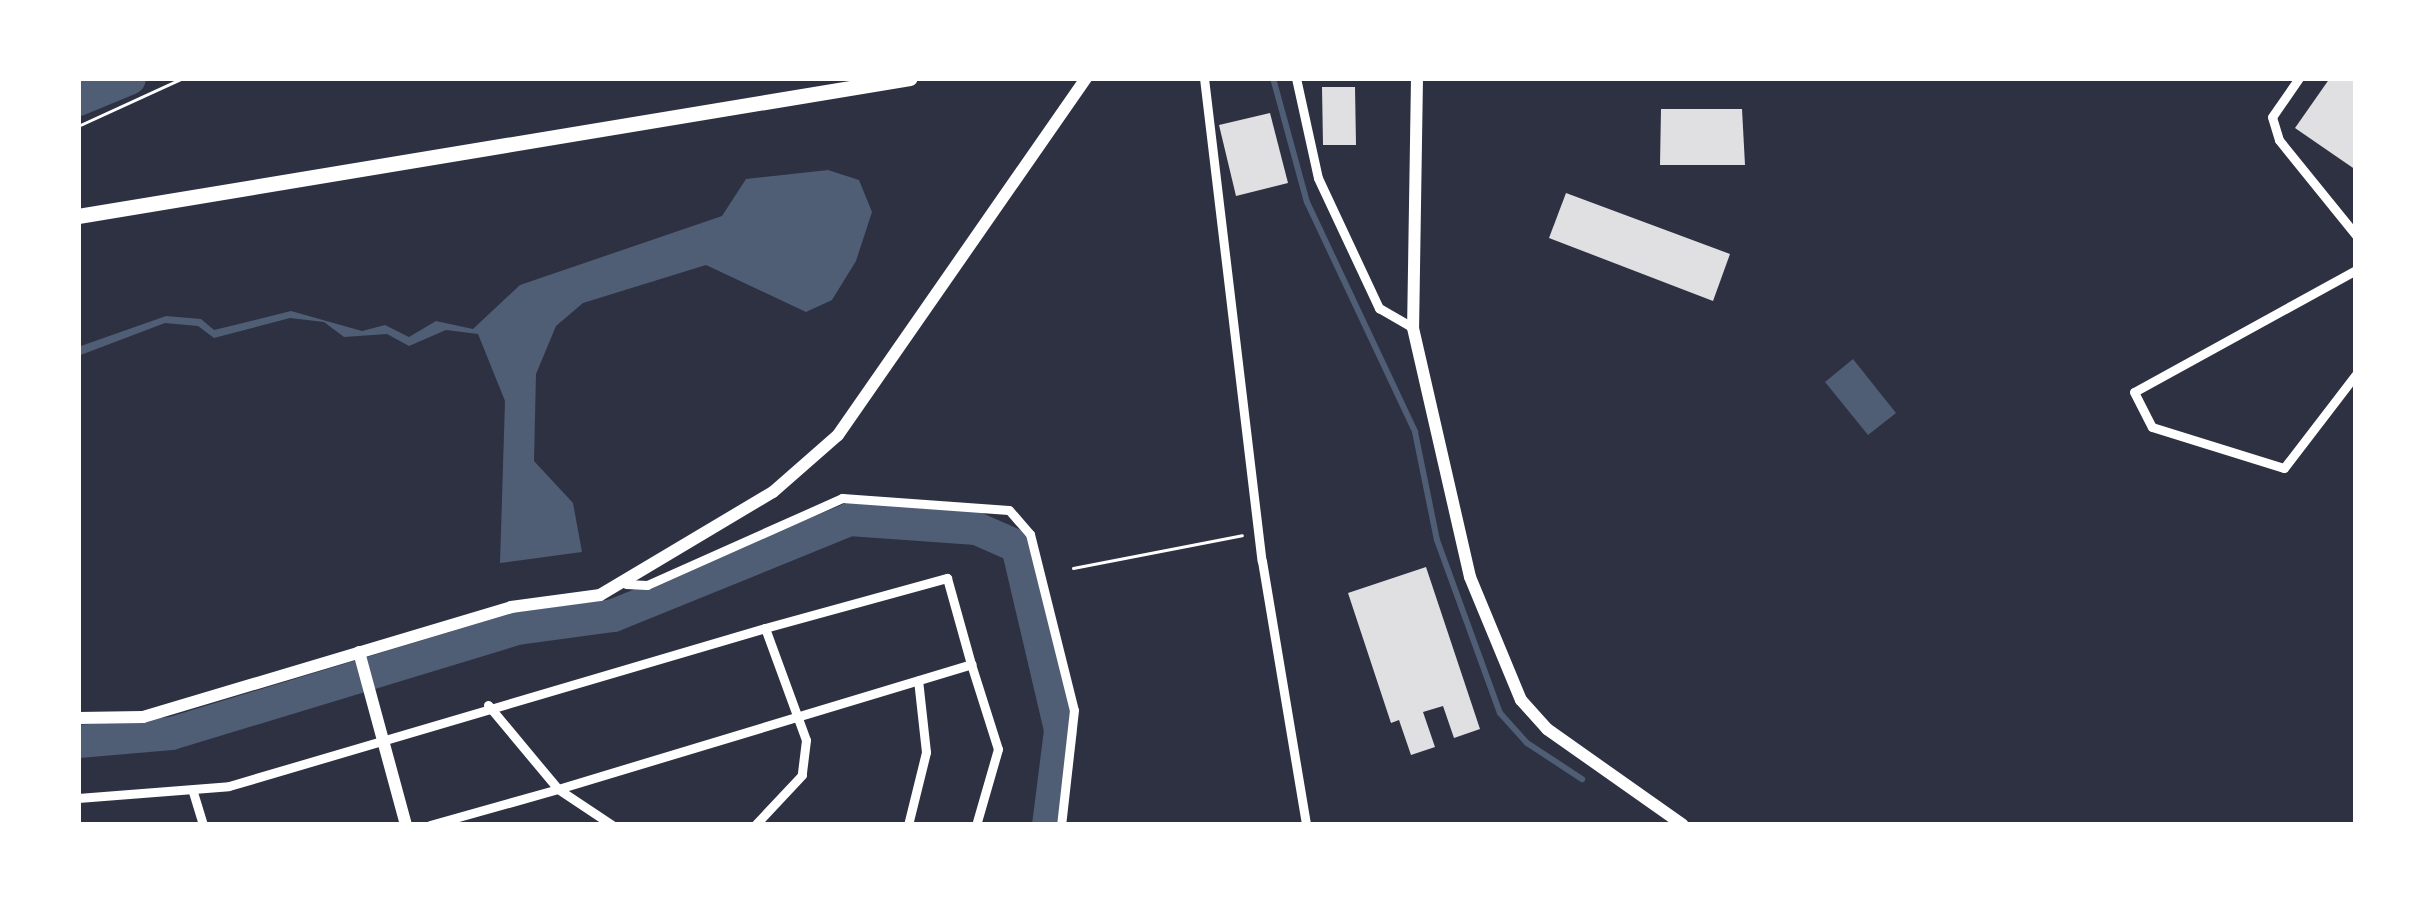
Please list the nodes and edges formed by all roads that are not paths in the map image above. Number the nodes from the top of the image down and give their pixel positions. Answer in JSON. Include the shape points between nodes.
{"nodes":[{"id":1,"x":910,"y":78,"type":"edge"},
{"id":2,"x":1086,"y":78,"type":"edge"},
{"id":3,"x":1204,"y":78,"type":"edge"},
{"id":4,"x":1295,"y":78,"type":"edge"},
{"id":5,"x":1417,"y":78,"type":"edge"},
{"id":6,"x":2300,"y":78,"type":"edge"},
{"id":7,"x":78,"y":216,"type":"edge"},
{"id":8,"x":2356,"y":236,"type":"edge"},
{"id":9,"x":2356,"y":270,"type":"edge"},
{"id":10,"x":1413,"y":328,"type":"junction"},
{"id":11,"x":2356,"y":374,"type":"edge"},
{"id":12,"x":626,"y":584,"type":"junction"},
{"id":13,"x":765,"y":628,"type":"junction"},
{"id":14,"x":360,"y":659,"type":"junction"},
{"id":15,"x":971,"y":664,"type":"junction"},
{"id":16,"x":918,"y":680,"type":"junction"},
{"id":17,"x":488,"y":705,"type":"junction"},
{"id":18,"x":798,"y":715,"type":"junction"},
{"id":19,"x":78,"y":718,"type":"edge"},
{"id":20,"x":382,"y":736,"type":"junction"},
{"id":21,"x":557,"y":789,"type":"junction"},
{"id":22,"x":193,"y":792,"type":"junction"},
{"id":23,"x":78,"y":798,"type":"edge"},
{"id":24,"x":203,"y":825,"type":"edge"},
{"id":25,"x":406,"y":825,"type":"edge"},
{"id":26,"x":430,"y":825,"type":"edge"},
{"id":27,"x":613,"y":825,"type":"edge"},
{"id":28,"x":755,"y":825,"type":"edge"},
{"id":29,"x":908,"y":825,"type":"edge"},
{"id":30,"x":976,"y":825,"type":"edge"},
{"id":31,"x":1061,"y":825,"type":"edge"},
{"id":32,"x":1306,"y":825,"type":"edge"},
{"id":33,"x":1683,"y":825,"type":"edge"}],
"edges":[{"from":1,"to":7,"type":"main road"},
{"from":2,"to":12,"type":"street","via":[[838,435],[808,467]]},
{"from":3,"to":32,"type":"street","via":[[1262,561]]},
{"from":4,"to":10,"type":"street","via":[[1318,178],[1379,308]]},
{"from":5,"to":10,"type":"street"},
{"from":6,"to":8,"type":"street","via":[[2272,117],[2278,140]]},
{"from":9,"to":11,"type":"street","via":[[2134,392],[2152,427],[2284,468]]},
{"from":10,"to":33,"type":"street","via":[[1455,532],[1521,700],[1546,729]]},
{"from":12,"to":14,"type":"street","via":[[511,607]]},
{"from":12,"to":31,"type":"street","via":[[646,586],[842,498],[1009,510],[1030,534],[1074,710]]},
{"from":13,"to":15,"type":"street","via":[[947,578]]},
{"from":13,"to":17,"type":"street"},
{"from":13,"to":18,"type":"street"},
{"from":14,"to":19,"type":"street","via":[[143,717]]},
{"from":14,"to":20,"type":"street"},
{"from":15,"to":16,"type":"street"},
{"from":15,"to":30,"type":"street","via":[[998,749]]},
{"from":16,"to":18,"type":"street"},
{"from":16,"to":29,"type":"street","via":[[926,752]]},
{"from":17,"to":20,"type":"street"},
{"from":17,"to":21,"type":"street"},
{"from":18,"to":21,"type":"street"},
{"from":18,"to":28,"type":"street","via":[[802,775]]},
{"from":20,"to":22,"type":"street"},
{"from":20,"to":25,"type":"street"},
{"from":21,"to":26,"type":"street"},
{"from":21,"to":27,"type":"street"},
{"from":22,"to":23,"type":"street"},
{"from":22,"to":24,"type":"street"}]}
